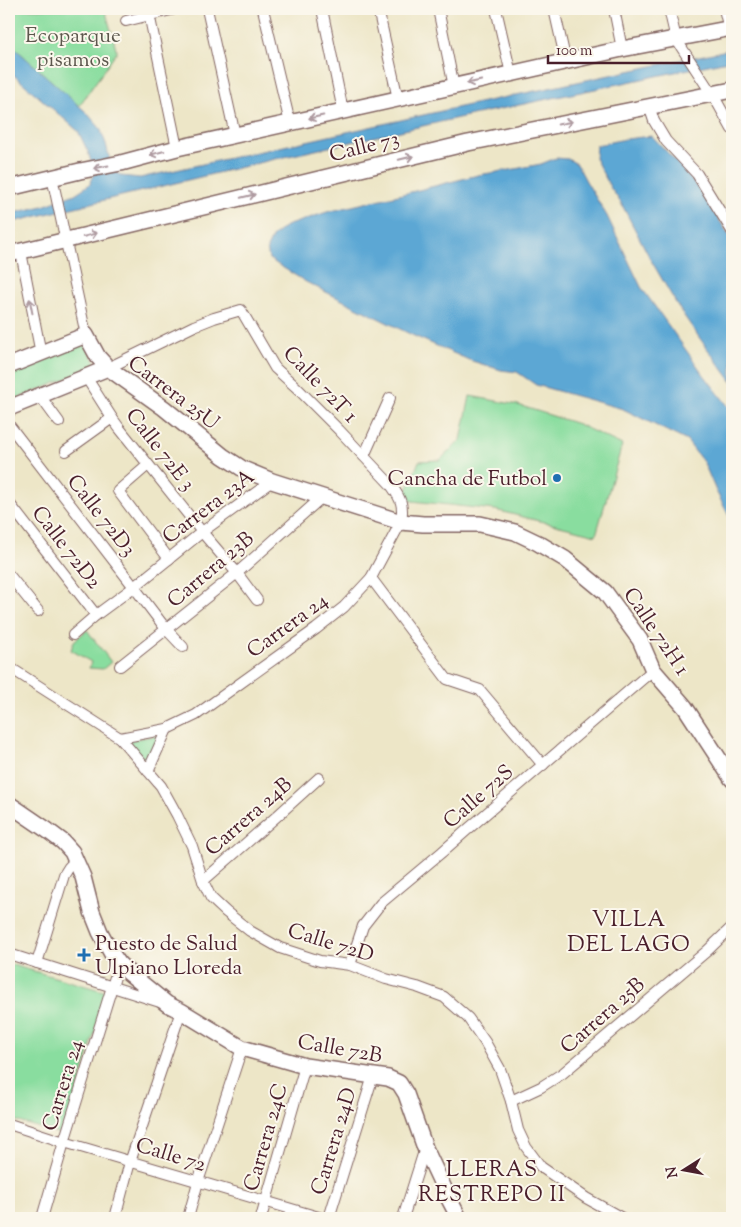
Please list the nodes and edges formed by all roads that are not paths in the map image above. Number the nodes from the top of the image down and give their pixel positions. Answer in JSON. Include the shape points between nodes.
{"nodes":[{"id":1,"x":175,"y":9,"type":"edge"},
{"id":2,"x":207,"y":9,"type":"edge"},
{"id":3,"x":263,"y":9,"type":"edge"},
{"id":4,"x":322,"y":9,"type":"edge"},
{"id":5,"x":378,"y":9,"type":"edge"},
{"id":6,"x":438,"y":9,"type":"edge"},
{"id":7,"x":496,"y":9,"type":"edge"},
{"id":8,"x":554,"y":9,"type":"edge"},
{"id":9,"x":614,"y":9,"type":"edge"},
{"id":10,"x":669,"y":9,"type":"edge"},
{"id":11,"x":724,"y":9,"type":"edge"},
{"id":12,"x":149,"y":12,"type":"edge"},
{"id":13,"x":126,"y":21,"type":"dead end"},
{"id":14,"x":730,"y":28,"type":"edge"},
{"id":15,"x":679,"y":44,"type":"junction"},
{"id":16,"x":622,"y":49,"type":"junction"},
{"id":17,"x":566,"y":62,"type":"junction"},
{"id":18,"x":511,"y":74,"type":"junction"},
{"id":19,"x":454,"y":87,"type":"junction"},
{"id":20,"x":732,"y":90,"type":"edge"},
{"id":21,"x":711,"y":94,"type":"junction"},
{"id":22,"x":398,"y":99,"type":"junction"},
{"id":23,"x":649,"y":106,"type":"junction"},
{"id":24,"x":343,"y":111,"type":"junction"},
{"id":25,"x":290,"y":123,"type":"junction"},
{"id":26,"x":732,"y":129,"type":"edge"},
{"id":27,"x":235,"y":135,"type":"junction"},
{"id":28,"x":177,"y":148,"type":"junction"},
{"id":29,"x":54,"y":184,"type":"junction"},
{"id":30,"x":9,"y":188,"type":"edge"},
{"id":31,"x":732,"y":231,"type":"edge"},
{"id":32,"x":65,"y":236,"type":"junction"},
{"id":33,"x":15,"y":253,"type":"edge"},
{"id":34,"x":86,"y":335,"type":"junction"},
{"id":35,"x":41,"y":354,"type":"junction"},
{"id":36,"x":9,"y":366,"type":"edge"},
{"id":37,"x":108,"y":368,"type":"junction"},
{"id":38,"x":86,"y":377,"type":"junction"},
{"id":39,"x":40,"y":396,"type":"junction"},
{"id":40,"x":390,"y":398,"type":"dead end"},
{"id":41,"x":9,"y":408,"type":"edge"},
{"id":42,"x":112,"y":418,"type":"junction"},
{"id":43,"x":59,"y":422,"type":"dead end"},
{"id":44,"x":9,"y":425,"type":"edge"},
{"id":45,"x":66,"y":451,"type":"dead end"},
{"id":46,"x":364,"y":456,"type":"junction"},
{"id":47,"x":148,"y":465,"type":"junction"},
{"id":48,"x":272,"y":481,"type":"junction"},
{"id":49,"x":321,"y":498,"type":"junction"},
{"id":50,"x":9,"y":503,"type":"edge"},
{"id":51,"x":401,"y":522,"type":"junction"},
{"id":52,"x":202,"y":532,"type":"junction"},
{"id":53,"x":169,"y":559,"type":"junction"},
{"id":54,"x":237,"y":573,"type":"junction"},
{"id":55,"x":9,"y":575,"type":"edge"},
{"id":56,"x":371,"y":578,"type":"junction"},
{"id":57,"x":134,"y":587,"type":"junction"},
{"id":58,"x":257,"y":600,"type":"dead end"},
{"id":59,"x":38,"y":611,"type":"dead end"},
{"id":60,"x":96,"y":615,"type":"junction"},
{"id":61,"x":166,"y":630,"type":"junction"},
{"id":62,"x":73,"y":635,"type":"dead end"},
{"id":63,"x":184,"y":647,"type":"dead end"},
{"id":64,"x":120,"y":666,"type":"dead end"},
{"id":65,"x":9,"y":667,"type":"edge"},
{"id":66,"x":653,"y":670,"type":"junction"},
{"id":67,"x":167,"y":729,"type":"junction"},
{"id":68,"x":120,"y":738,"type":"junction"},
{"id":69,"x":542,"y":765,"type":"junction"},
{"id":70,"x":148,"y":771,"type":"junction"},
{"id":71,"x":319,"y":778,"type":"dead end"},
{"id":72,"x":732,"y":779,"type":"edge"},
{"id":73,"x":10,"y":810,"type":"edge"},
{"id":74,"x":76,"y":860,"type":"junction"},
{"id":75,"x":203,"y":881,"type":"junction"},
{"id":76,"x":732,"y":927,"type":"edge"},
{"id":77,"x":9,"y":954,"type":"edge"},
{"id":78,"x":37,"y":963,"type":"junction"},
{"id":79,"x":119,"y":964,"type":"junction"},
{"id":80,"x":350,"y":966,"type":"junction"},
{"id":81,"x":112,"y":987,"type":"junction"},
{"id":82,"x":174,"y":1007,"type":"junction"},
{"id":83,"x":242,"y":1048,"type":"junction"},
{"id":84,"x":305,"y":1066,"type":"junction"},
{"id":85,"x":373,"y":1076,"type":"junction"},
{"id":86,"x":511,"y":1100,"type":"junction"},
{"id":87,"x":9,"y":1124,"type":"edge"},
{"id":88,"x":64,"y":1142,"type":"junction"},
{"id":89,"x":425,"y":1148,"type":"junction"},
{"id":90,"x":130,"y":1162,"type":"junction"},
{"id":91,"x":198,"y":1182,"type":"junction"},
{"id":92,"x":266,"y":1202,"type":"junction"},
{"id":93,"x":42,"y":1218,"type":"edge"},
{"id":94,"x":114,"y":1218,"type":"edge"},
{"id":95,"x":188,"y":1218,"type":"edge"},
{"id":96,"x":261,"y":1218,"type":"edge"},
{"id":97,"x":322,"y":1218,"type":"edge"},
{"id":98,"x":328,"y":1218,"type":"edge"},
{"id":99,"x":403,"y":1218,"type":"edge"},
{"id":100,"x":459,"y":1218,"type":"edge"},
{"id":101,"x":622,"y":1218,"type":"edge"}],
"edges":[{"from":1,"to":12,"type":"street"},
{"from":2,"to":27,"type":"street"},
{"from":3,"to":25,"type":"street"},
{"from":4,"to":24,"type":"street"},
{"from":5,"to":22,"type":"street"},
{"from":6,"to":19,"type":"street"},
{"from":7,"to":18,"type":"street"},
{"from":8,"to":17,"type":"street"},
{"from":9,"to":16,"type":"street"},
{"from":10,"to":15,"type":"street"},
{"from":11,"to":14,"type":"street"},
{"from":12,"to":13,"type":"street"},
{"from":12,"to":28,"type":"street"},
{"from":14,"to":15,"type":"street","name":"Calle 73"},
{"from":15,"to":16,"type":"street","name":"Calle 73"},
{"from":15,"to":21,"type":"street"},
{"from":16,"to":17,"type":"street","name":"Calle 73"},
{"from":17,"to":18,"type":"street","name":"Calle 73"},
{"from":18,"to":19,"type":"street","name":"Calle 73","one_way":true},
{"from":19,"to":22,"type":"street","name":"Calle 73"},
{"from":20,"to":21,"type":"street","name":"Calle 73"},
{"from":21,"to":23,"type":"street","name":"Calle 73"},
{"from":21,"to":26,"type":"street"},
{"from":22,"to":24,"type":"street","name":"Calle 73"},
{"from":23,"to":31,"type":"street","via":[[666,140],[697,174]]},
{"from":32,"to":23,"type":"street","name":"Calle 73","one_way":true,"via":[[126,226],[468,143]]},
{"from":24,"to":25,"type":"street","name":"Calle 73","one_way":true},
{"from":25,"to":27,"type":"street","name":"Calle 73"},
{"from":27,"to":28,"type":"street","name":"Calle 73"},
{"from":28,"to":29,"type":"street","name":"Calle 73","one_way":true,"via":[[80,171]]},
{"from":29,"to":30,"type":"street","name":"Calle 73"},
{"from":29,"to":32,"type":"street","name":"Carrera 25U"},
{"from":32,"to":33,"type":"street","name":"Calle 73"},
{"from":32,"to":34,"type":"street","name":"Carrera 25U"},
{"from":35,"to":33,"type":"street","one_way":true},
{"from":34,"to":35,"type":"street"},
{"from":34,"to":37,"type":"street","name":"Carrera 25U"},
{"from":35,"to":36,"type":"street"},
{"from":37,"to":38,"type":"street"},
{"from":37,"to":46,"type":"street","name":"Calle 72T 1","via":[[194,326],[241,310],[274,368]]},
{"from":37,"to":48,"type":"street","name":"Carrera 25U","via":[[223,456]]},
{"from":38,"to":39,"type":"street"},
{"from":38,"to":42,"type":"street","name":"Calle 72E 3"},
{"from":39,"to":41,"type":"street"},
{"from":39,"to":43,"type":"street"},
{"from":40,"to":46,"type":"street","name":"Calle 72T 1"},
{"from":42,"to":45,"type":"street"},
{"from":42,"to":47,"type":"street","name":"Calle 72E 3"},
{"from":44,"to":57,"type":"street","name":"Calle 72D3"},
{"from":46,"to":51,"type":"street","name":"Calle 72T 1","via":[[398,495],[402,503]]},
{"from":47,"to":52,"type":"street","name":"Calle 72E 3"},
{"from":47,"to":53,"type":"street","via":[[118,491]]},
{"from":48,"to":49,"type":"street","name":"Carrera 25U"},
{"from":48,"to":52,"type":"street","name":"Carrera 23A"},
{"from":49,"to":51,"type":"street","name":"Carrera 25U"},
{"from":49,"to":54,"type":"street","name":"Carrera 23B"},
{"from":50,"to":60,"type":"street","name":"Calle 72D2"},
{"from":51,"to":56,"type":"street","name":"Carrera 24"},
{"from":51,"to":66,"type":"street","name":"Calle 72H 1","via":[[480,524],[515,532],[538,543],[565,559],[605,592],[640,640]]},
{"from":52,"to":53,"type":"street","name":"Carrera 23A"},
{"from":52,"to":54,"type":"street","name":"Calle 72E 3"},
{"from":53,"to":57,"type":"street","name":"Carrera 23A"},
{"from":54,"to":58,"type":"street","name":"Calle 72E 3"},
{"from":54,"to":61,"type":"street","name":"Carrera 23B"},
{"from":55,"to":59,"type":"street"},
{"from":56,"to":67,"type":"street","name":"Carrera 24","via":[[344,607],[316,629],[212,704]]},
{"from":56,"to":69,"type":"street","via":[[447,679],[480,690]]},
{"from":57,"to":60,"type":"street","name":"Carrera 23A"},
{"from":57,"to":61,"type":"street","name":"Calle 72D3"},
{"from":60,"to":62,"type":"street","name":"Carrera 23A"},
{"from":61,"to":63,"type":"street","name":"Calle 72D3"},
{"from":61,"to":64,"type":"street","name":"Carrera 23B"},
{"from":65,"to":68,"type":"street","name":"Calle 72D"},
{"from":66,"to":69,"type":"street","name":"Calle 72S"},
{"from":66,"to":72,"type":"street","name":"Calle 72H 1","via":[[685,707]]},
{"from":67,"to":68,"type":"street","name":"Carrera 24"},
{"from":67,"to":70,"type":"street"},
{"from":68,"to":70,"type":"street","name":"Calle 72D"},
{"from":69,"to":80,"type":"street","name":"Calle 72S","via":[[381,903],[363,926]]},
{"from":70,"to":75,"type":"street","name":"Calle 72D","via":[[161,786],[177,815],[192,846]]},
{"from":71,"to":75,"type":"street","name":"Carrera 24B"},
{"from":73,"to":74,"type":"street","via":[[47,830],[72,852]]},
{"from":74,"to":78,"type":"street","via":[[64,875]]},
{"from":74,"to":79,"type":"street","name":"Calle 72B","via":[[100,932]]},
{"from":75,"to":80,"type":"street","name":"Calle 72D","via":[[212,898],[250,931],[280,948],[320,961]]},
{"from":76,"to":86,"type":"street","name":"Carrera 25B","via":[[563,1074],[541,1088]]},
{"from":77,"to":78,"type":"street","name":"Calle 72B"},
{"from":78,"to":81,"type":"street","name":"Calle 72B"},
{"from":79,"to":81,"type":"street","name":"Carrera 24"},
{"from":79,"to":82,"type":"street","name":"Calle 72B"},
{"from":80,"to":86,"type":"street","name":"Calle 72D","via":[[444,997],[468,1018],[485,1042],[500,1069]]},
{"from":81,"to":82,"type":"street","name":"Calle 72B"},
{"from":81,"to":88,"type":"street","name":"Carrera 24"},
{"from":82,"to":83,"type":"street","name":"Calle 72B"},
{"from":82,"to":90,"type":"street"},
{"from":83,"to":84,"type":"street","name":"Calle 72B"},
{"from":83,"to":91,"type":"street"},
{"from":84,"to":85,"type":"street","name":"Calle 72B"},
{"from":84,"to":92,"type":"street","name":"Carrera 24C"},
{"from":85,"to":89,"type":"street","name":"Calle 72B","via":[[399,1083]]},
{"from":85,"to":98,"type":"street","name":"Carrera 24D"},
{"from":86,"to":101,"type":"street","name":"Calle 72D","via":[[518,1130],[541,1166],[586,1198]]},
{"from":87,"to":88,"type":"street","name":"Calle 72"},
{"from":88,"to":90,"type":"street","name":"Calle 72"},
{"from":88,"to":93,"type":"street","name":"Carrera 24"},
{"from":89,"to":99,"type":"street"},
{"from":89,"to":100,"type":"street","name":"Calle 72B"},
{"from":90,"to":91,"type":"street","name":"Calle 72"},
{"from":90,"to":94,"type":"street"},
{"from":91,"to":92,"type":"street","name":"Calle 72"},
{"from":91,"to":95,"type":"street"},
{"from":92,"to":96,"type":"street","name":"Carrera 24C"},
{"from":92,"to":97,"type":"street","name":"Calle 72"}]}
